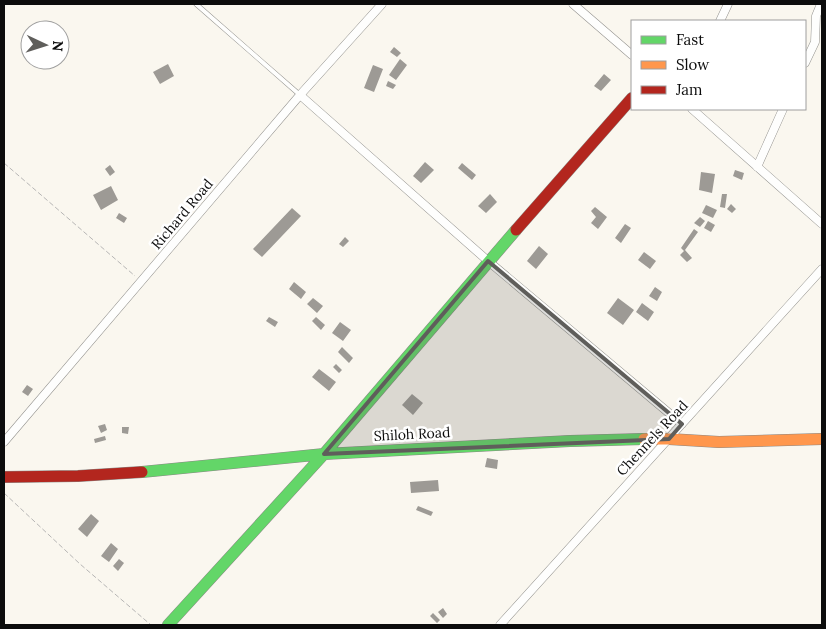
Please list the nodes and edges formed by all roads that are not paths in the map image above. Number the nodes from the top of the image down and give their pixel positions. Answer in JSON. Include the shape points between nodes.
{"nodes":[{"id":1,"x":196,"y":4,"type":"edge"},
{"id":2,"x":382,"y":4,"type":"edge"},
{"id":3,"x":573,"y":4,"type":"edge"},
{"id":4,"x":728,"y":4,"type":"edge"},
{"id":5,"x":821,"y":4,"type":"edge"},
{"id":6,"x":720,"y":20,"type":"edge"},
{"id":7,"x":631,"y":54,"type":"edge"},
{"id":8,"x":806,"y":61,"type":"edge"},
{"id":9,"x":300,"y":95,"type":"junction"},
{"id":10,"x":631,"y":99,"type":"edge"},
{"id":11,"x":693,"y":110,"type":"edge"},
{"id":12,"x":783,"y":110,"type":"edge"},
{"id":13,"x":757,"y":167,"type":"junction"},
{"id":14,"x":822,"y":224,"type":"edge"},
{"id":15,"x":488,"y":261,"type":"junction"},
{"id":16,"x":822,"y":269,"type":"edge"},
{"id":17,"x":682,"y":424,"type":"junction"},
{"id":18,"x":669,"y":439,"type":"junction"},
{"id":19,"x":822,"y":439,"type":"edge"},
{"id":20,"x":4,"y":442,"type":"edge"},
{"id":21,"x":324,"y":454,"type":"junction"},
{"id":22,"x":4,"y":477,"type":"edge"},
{"id":23,"x":168,"y":625,"type":"edge"},
{"id":24,"x":500,"y":625,"type":"edge"}],
"edges":[{"from":1,"to":9,"type":"lane"},
{"from":2,"to":9,"type":"street","name":"Richard Road"},
{"from":3,"to":7,"type":"street"},
{"from":4,"to":6,"type":"street"},
{"from":5,"to":8,"type":"street","via":[[816,16],[815,42]]},
{"from":9,"to":15,"type":"street"},
{"from":9,"to":20,"type":"street","name":"Richard Road"},
{"from":10,"to":15,"type":"street"},
{"from":11,"to":13,"type":"street"},
{"from":12,"to":13,"type":"street"},
{"from":13,"to":14,"type":"street"},
{"from":15,"to":17,"type":"street"},
{"from":15,"to":21,"type":"street"},
{"from":16,"to":17,"type":"street","name":"Chennels Road"},
{"from":17,"to":18,"type":"street","name":"Chennels Road"},
{"from":18,"to":19,"type":"street","name":"Shiloh Road","via":[[719,442]]},
{"from":18,"to":21,"type":"street","name":"Shiloh Road"},
{"from":18,"to":24,"type":"street","name":"Chennels Road"},
{"from":21,"to":22,"type":"street","name":"Shiloh Road","via":[[142,472]]},
{"from":21,"to":23,"type":"street"}]}
